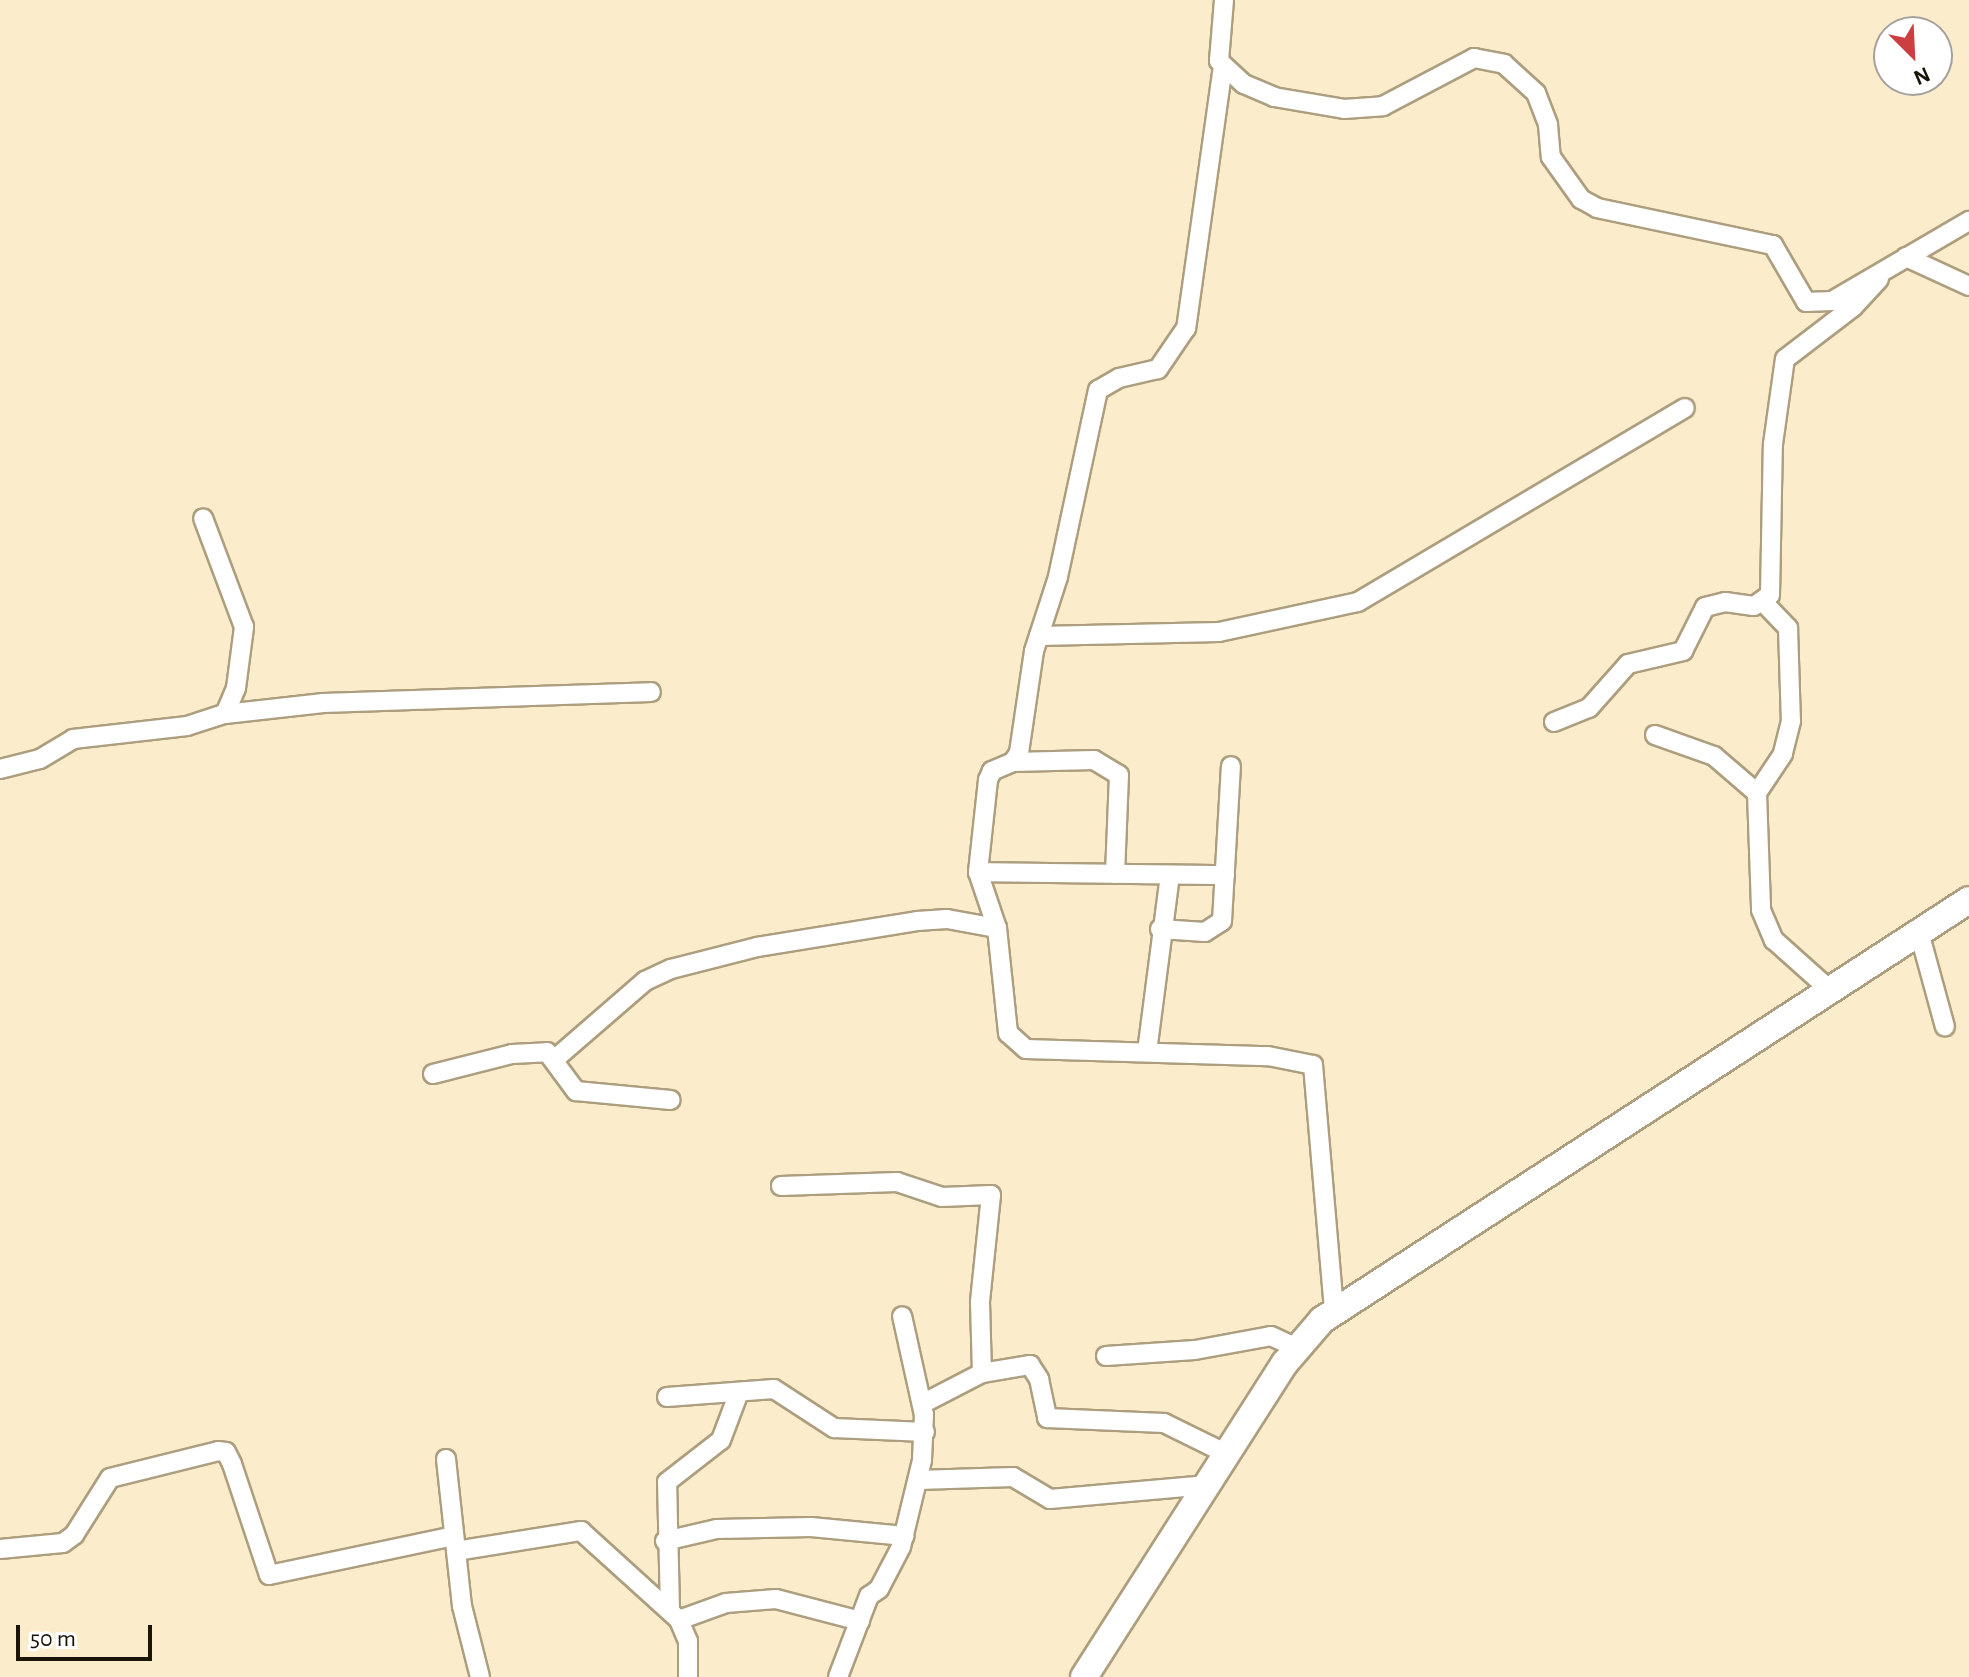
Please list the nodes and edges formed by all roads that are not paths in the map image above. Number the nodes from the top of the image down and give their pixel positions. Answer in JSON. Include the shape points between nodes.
{"nodes":[{"id":1,"x":1224,"y":0,"type":"edge"},
{"id":2,"x":1223,"y":66,"type":"junction"},
{"id":3,"x":1969,"y":221,"type":"edge"},
{"id":4,"x":1900,"y":260,"type":"junction"},
{"id":5,"x":1969,"y":286,"type":"edge"},
{"id":6,"x":1685,"y":408,"type":"dead end"},
{"id":7,"x":203,"y":518,"type":"dead end"},
{"id":8,"x":1764,"y":603,"type":"junction"},
{"id":9,"x":1039,"y":636,"type":"junction"},
{"id":10,"x":651,"y":692,"type":"dead end"},
{"id":11,"x":225,"y":714,"type":"junction"},
{"id":12,"x":1554,"y":722,"type":"dead end"},
{"id":13,"x":1655,"y":735,"type":"dead end"},
{"id":14,"x":1013,"y":762,"type":"junction"},
{"id":15,"x":1231,"y":766,"type":"dead end"},
{"id":16,"x":0,"y":769,"type":"edge"},
{"id":17,"x":1757,"y":793,"type":"junction"},
{"id":18,"x":978,"y":872,"type":"junction"},
{"id":19,"x":1115,"y":874,"type":"junction"},
{"id":20,"x":1170,"y":875,"type":"junction"},
{"id":21,"x":1225,"y":875,"type":"junction"},
{"id":22,"x":1969,"y":900,"type":"edge"},
{"id":23,"x":997,"y":928,"type":"junction"},
{"id":24,"x":1160,"y":929,"type":"junction"},
{"id":25,"x":1919,"y":932,"type":"junction"},
{"id":26,"x":1830,"y":990,"type":"junction"},
{"id":27,"x":1945,"y":1027,"type":"dead end"},
{"id":28,"x":1147,"y":1052,"type":"junction"},
{"id":29,"x":555,"y":1059,"type":"junction"},
{"id":30,"x":433,"y":1074,"type":"dead end"},
{"id":31,"x":671,"y":1100,"type":"dead end"},
{"id":32,"x":781,"y":1186,"type":"dead end"},
{"id":33,"x":1334,"y":1311,"type":"junction"},
{"id":34,"x":902,"y":1316,"type":"dead end"},
{"id":35,"x":1297,"y":1348,"type":"junction"},
{"id":36,"x":1106,"y":1356,"type":"dead end"},
{"id":37,"x":982,"y":1373,"type":"junction"},
{"id":38,"x":739,"y":1392,"type":"junction"},
{"id":39,"x":667,"y":1397,"type":"dead end"},
{"id":40,"x":922,"y":1404,"type":"junction"},
{"id":41,"x":925,"y":1432,"type":"junction"},
{"id":42,"x":1227,"y":1454,"type":"junction"},
{"id":43,"x":446,"y":1459,"type":"dead end"},
{"id":44,"x":918,"y":1480,"type":"junction"},
{"id":45,"x":1207,"y":1485,"type":"junction"},
{"id":46,"x":905,"y":1536,"type":"junction"},
{"id":47,"x":665,"y":1541,"type":"junction"},
{"id":48,"x":455,"y":1543,"type":"junction"},
{"id":49,"x":0,"y":1549,"type":"edge"},
{"id":50,"x":674,"y":1616,"type":"junction"},
{"id":51,"x":860,"y":1621,"type":"junction"},
{"id":52,"x":480,"y":1677,"type":"edge"},
{"id":53,"x":688,"y":1677,"type":"edge"},
{"id":54,"x":838,"y":1677,"type":"edge"},
{"id":55,"x":1084,"y":1677,"type":"edge"}],
"edges":[{"from":1,"to":2,"type":"street","via":[[1217,49]]},
{"from":2,"to":4,"type":"street","via":[[1244,84],[1274,97],[1362,109],[1383,106],[1474,58],[1488,58],[1530,83],[1544,111],[1558,173],[1597,208],[1773,245],[1806,302],[1832,301]]},
{"from":2,"to":9,"type":"street","via":[[1186,328],[1158,369],[1119,378],[1098,390],[1058,577]]},
{"from":3,"to":4,"type":"street"},
{"from":4,"to":5,"type":"street"},
{"from":4,"to":8,"type":"street","via":[[1853,307],[1785,359],[1773,444],[1775,570]]},
{"from":6,"to":9,"type":"street","via":[[1358,602],[1219,632]]},
{"from":7,"to":11,"type":"street","via":[[216,561],[243,612],[244,649]]},
{"from":8,"to":12,"type":"street","via":[[1705,607],[1683,651],[1628,664],[1589,708]]},
{"from":8,"to":17,"type":"street","via":[[1788,628],[1791,721],[1783,754]]},
{"from":9,"to":14,"type":"street","via":[[1019,753]]},
{"from":10,"to":11,"type":"street","via":[[323,703]]},
{"from":11,"to":16,"type":"street","via":[[187,726],[73,739],[40,759]]},
{"from":13,"to":17,"type":"street","via":[[1714,756]]},
{"from":14,"to":18,"type":"street","via":[[992,771],[988,780]]},
{"from":14,"to":19,"type":"street","via":[[1094,760],[1119,775]]},
{"from":15,"to":21,"type":"street"},
{"from":17,"to":26,"type":"street","via":[[1759,898],[1765,922],[1785,952]]},
{"from":18,"to":19,"type":"street"},
{"from":18,"to":23,"type":"street"},
{"from":19,"to":20,"type":"street"},
{"from":20,"to":21,"type":"street"},
{"from":20,"to":24,"type":"street"},
{"from":21,"to":24,"type":"street","via":[[1217,928]]},
{"from":22,"to":25,"type":"street"},
{"from":23,"to":28,"type":"street","via":[[1004,1015],[1014,1042],[1026,1049]]},
{"from":23,"to":29,"type":"street","via":[[947,919],[917,921],[757,947],[671,969],[645,981]]},
{"from":24,"to":28,"type":"street"},
{"from":25,"to":26,"type":"street"},
{"from":25,"to":27,"type":"street"},
{"from":26,"to":33,"type":"street"},
{"from":28,"to":33,"type":"street","via":[[1268,1056],[1313,1065]]},
{"from":29,"to":30,"type":"street","via":[[535,1051]]},
{"from":29,"to":31,"type":"street","via":[[566,1084],[576,1091]]},
{"from":32,"to":37,"type":"street","via":[[897,1182],[942,1197],[991,1195],[980,1302]]},
{"from":33,"to":35,"type":"street"},
{"from":34,"to":40,"type":"street"},
{"from":35,"to":36,"type":"street","via":[[1271,1336],[1195,1350]]},
{"from":35,"to":42,"type":"street"},
{"from":37,"to":40,"type":"street"},
{"from":37,"to":42,"type":"street","via":[[1030,1365],[1039,1379],[1043,1410],[1054,1421],[1164,1423]]},
{"from":38,"to":39,"type":"street"},
{"from":38,"to":41,"type":"street","via":[[774,1389],[817,1422],[844,1430]]},
{"from":38,"to":47,"type":"street","via":[[721,1440],[667,1482]]},
{"from":40,"to":41,"type":"street"},
{"from":41,"to":44,"type":"street"},
{"from":42,"to":45,"type":"street"},
{"from":43,"to":48,"type":"street"},
{"from":44,"to":45,"type":"street","via":[[1013,1477],[1050,1499]]},
{"from":44,"to":46,"type":"street"},
{"from":45,"to":55,"type":"street"},
{"from":46,"to":47,"type":"street","via":[[811,1527],[725,1529]]},
{"from":46,"to":51,"type":"street"},
{"from":47,"to":50,"type":"street"},
{"from":48,"to":49,"type":"street","via":[[269,1575],[232,1464],[226,1452],[218,1451],[110,1478],[74,1535],[63,1543]]},
{"from":48,"to":50,"type":"street","via":[[581,1531]]},
{"from":48,"to":52,"type":"street","via":[[467,1636]]},
{"from":50,"to":51,"type":"street","via":[[726,1603],[776,1599]]},
{"from":50,"to":53,"type":"street","via":[[688,1641]]},
{"from":51,"to":54,"type":"street"}]}
